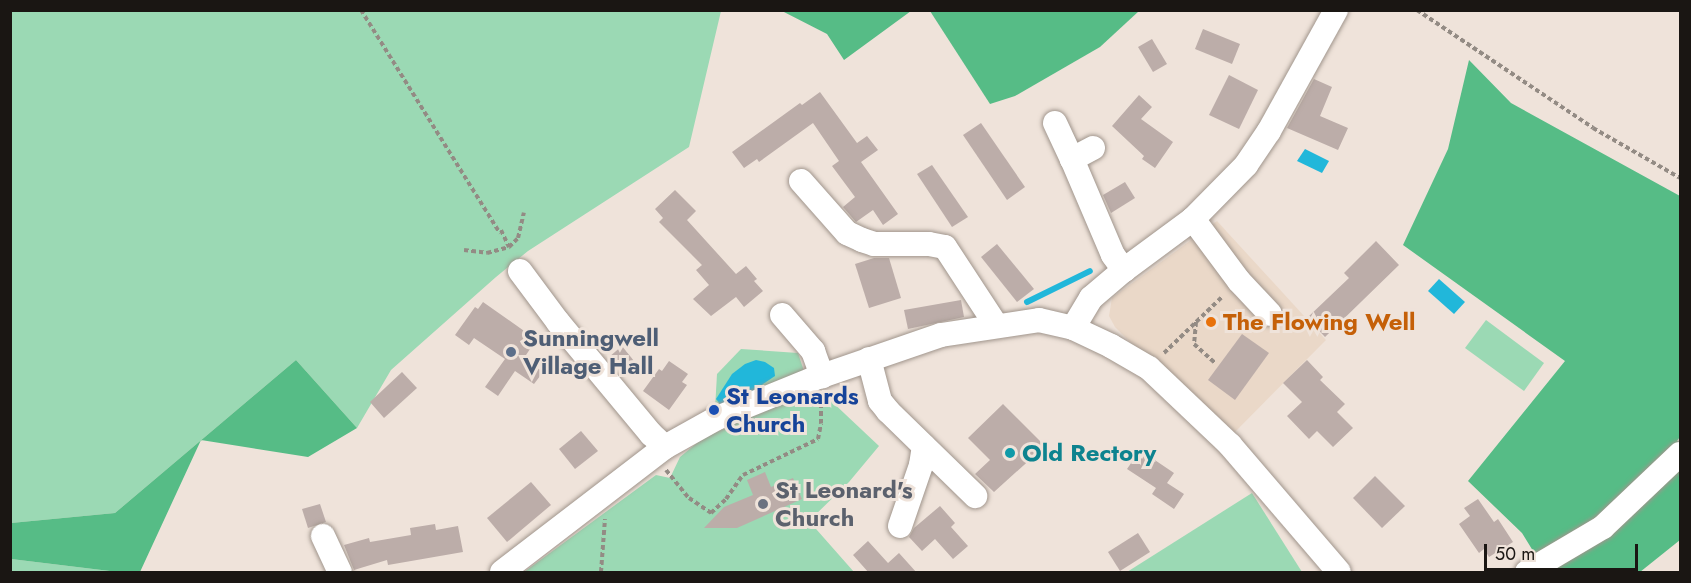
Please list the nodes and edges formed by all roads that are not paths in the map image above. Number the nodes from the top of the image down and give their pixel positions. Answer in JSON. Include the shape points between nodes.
{"nodes":[{"id":1,"x":1336,"y":10,"type":"edge"},
{"id":2,"x":1055,"y":123,"type":"dead end"},
{"id":3,"x":1093,"y":148,"type":"dead end"},
{"id":4,"x":1072,"y":159,"type":"junction"},
{"id":5,"x":801,"y":181,"type":"dead end"},
{"id":6,"x":1193,"y":219,"type":"junction"},
{"id":7,"x":516,"y":263,"type":"road end"},
{"id":8,"x":1124,"y":270,"type":"junction"},
{"id":9,"x":1270,"y":314,"type":"dead end"},
{"id":10,"x":782,"y":315,"type":"dead end"},
{"id":11,"x":996,"y":325,"type":"junction"},
{"id":12,"x":1073,"y":328,"type":"junction"},
{"id":13,"x":869,"y":359,"type":"junction"},
{"id":14,"x":818,"y":378,"type":"junction"},
{"id":15,"x":924,"y":446,"type":"junction"},
{"id":16,"x":659,"y":451,"type":"junction"},
{"id":17,"x":1680,"y":454,"type":"edge"},
{"id":18,"x":975,"y":496,"type":"dead end"},
{"id":19,"x":900,"y":526,"type":"dead end"},
{"id":20,"x":323,"y":536,"type":"dead end"},
{"id":21,"x":1528,"y":572,"type":"edge"},
{"id":22,"x":340,"y":573,"type":"edge"},
{"id":23,"x":502,"y":573,"type":"edge"},
{"id":24,"x":1339,"y":573,"type":"edge"}],
"edges":[{"from":1,"to":6,"type":"street","via":[[1269,132],[1246,165]]},
{"from":2,"to":4,"type":"street"},
{"from":3,"to":4,"type":"street"},
{"from":4,"to":8,"type":"street","via":[[1113,255]]},
{"from":5,"to":11,"type":"street","via":[[847,232],[862,240],[874,244],[948,242]]},
{"from":6,"to":8,"type":"street"},
{"from":6,"to":9,"type":"street","via":[[1239,281]]},
{"from":7,"to":16,"type":"street","via":[[558,322],[651,434]]},
{"from":8,"to":12,"type":"street","via":[[1091,298]]},
{"from":10,"to":14,"type":"street","via":[[813,351]]},
{"from":11,"to":12,"type":"street","via":[[1039,320]]},
{"from":11,"to":13,"type":"street","via":[[941,334]]},
{"from":12,"to":24,"type":"street","via":[[1149,368],[1230,445]]},
{"from":13,"to":14,"type":"street"},
{"from":13,"to":15,"type":"street","via":[[880,401]]},
{"from":14,"to":16,"type":"street","via":[[728,413]]},
{"from":15,"to":18,"type":"street"},
{"from":15,"to":19,"type":"street"},
{"from":16,"to":23,"type":"street"},
{"from":17,"to":21,"type":"street","via":[[1603,527]]},
{"from":20,"to":22,"type":"street"}]}
